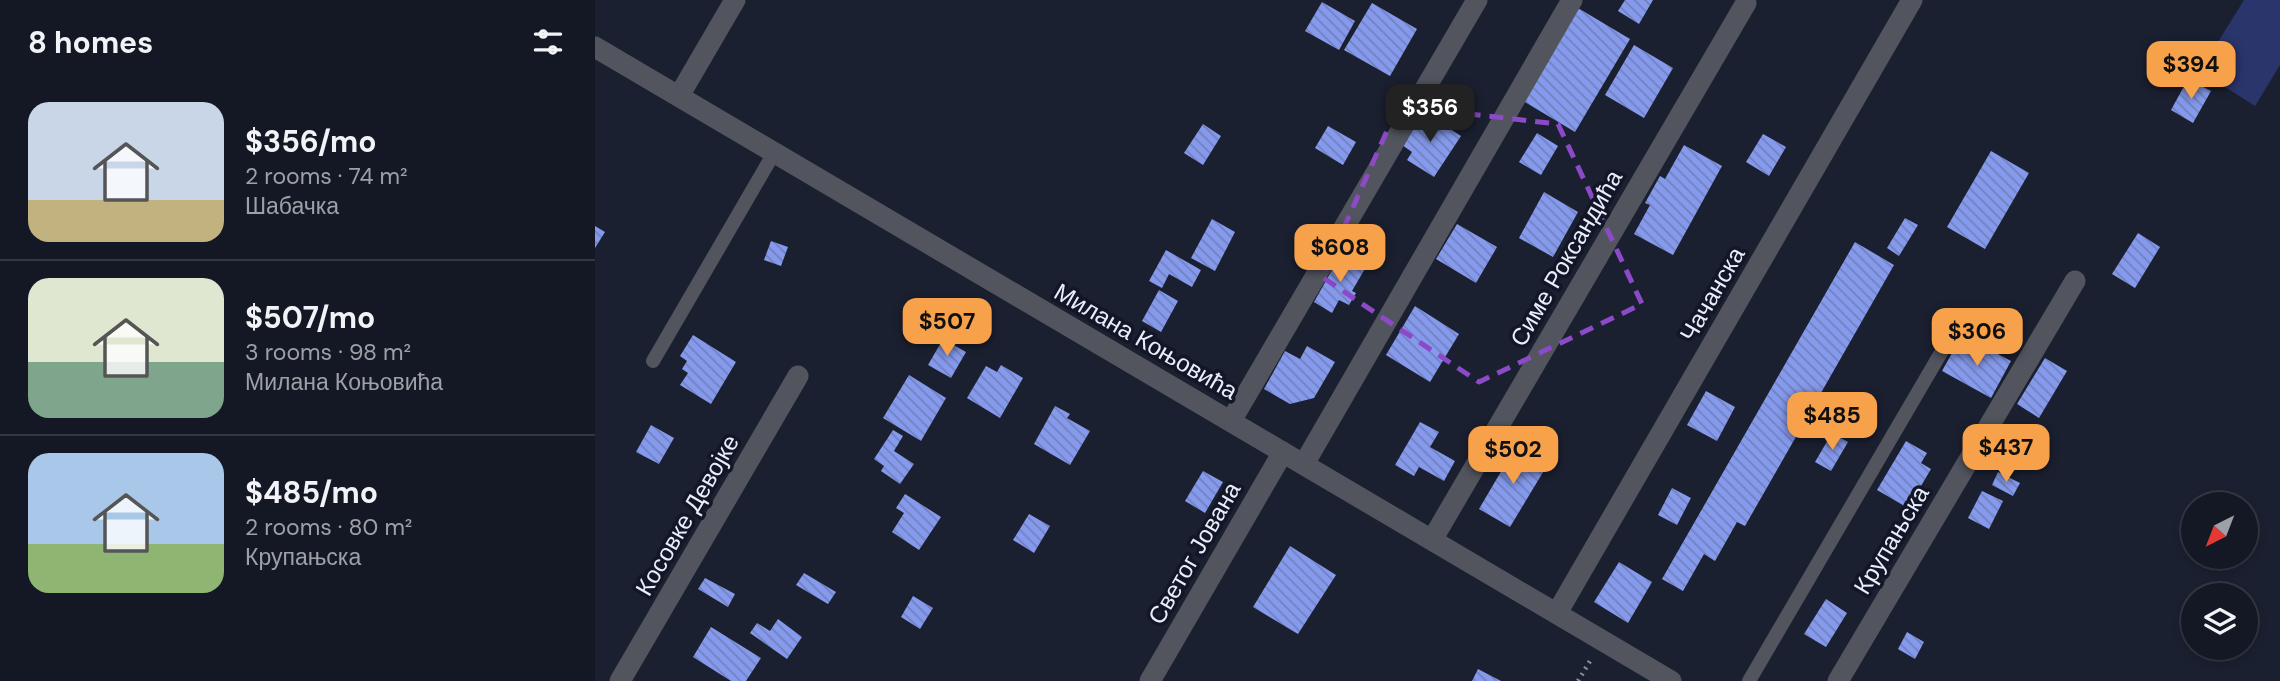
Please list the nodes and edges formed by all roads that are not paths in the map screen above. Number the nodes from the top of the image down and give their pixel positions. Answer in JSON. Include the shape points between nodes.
{"nodes":[{"id":1,"x":735,"y":0,"type":"edge"},
{"id":2,"x":1477,"y":0,"type":"edge"},
{"id":3,"x":1572,"y":0,"type":"edge"},
{"id":4,"x":1912,"y":0,"type":"edge"},
{"id":5,"x":1746,"y":3,"type":"dead end"},
{"id":6,"x":596,"y":51,"type":"edge"},
{"id":7,"x":679,"y":96,"type":"junction"},
{"id":8,"x":774,"y":153,"type":"junction"},
{"id":9,"x":2075,"y":282,"type":"dead end"},
{"id":10,"x":1949,"y":339,"type":"dead end"},
{"id":11,"x":653,"y":360,"type":"dead end"},
{"id":12,"x":798,"y":376,"type":"dead end"},
{"id":13,"x":1231,"y":421,"type":"junction"},
{"id":14,"x":1283,"y":452,"type":"junction"},
{"id":15,"x":1304,"y":464,"type":"junction"},
{"id":16,"x":1433,"y":540,"type":"junction"},
{"id":17,"x":1557,"y":613,"type":"junction"},
{"id":18,"x":620,"y":681,"type":"edge"},
{"id":19,"x":1150,"y":681,"type":"edge"},
{"id":20,"x":1671,"y":681,"type":"edge"},
{"id":21,"x":1749,"y":681,"type":"edge"},
{"id":22,"x":1838,"y":681,"type":"edge"}],
"edges":[{"from":1,"to":7,"type":"street"},
{"from":2,"to":13,"type":"street"},
{"from":3,"to":15,"type":"street"},
{"from":4,"to":17,"type":"street","name":"Чачанска"},
{"from":5,"to":16,"type":"street","name":"Симе Роксандића"},
{"from":6,"to":7,"type":"street","name":"Милана Коњовића"},
{"from":7,"to":8,"type":"street","name":"Милана Коњовића"},
{"from":8,"to":11,"type":"lane"},
{"from":8,"to":13,"type":"street","name":"Милана Коњовића"},
{"from":9,"to":22,"type":"street","name":"Крупањска"},
{"from":10,"to":21,"type":"lane"},
{"from":12,"to":18,"type":"street","name":"Косовке Девојке"},
{"from":13,"to":14,"type":"street","name":"Милана Коњовића"},
{"from":14,"to":15,"type":"street","name":"Милана Коњовића"},
{"from":14,"to":19,"type":"street","name":"Светог Јована"},
{"from":15,"to":16,"type":"street","name":"Милана Коњовића"},
{"from":16,"to":17,"type":"street","name":"Милана Коњовића"},
{"from":17,"to":20,"type":"street","name":"Милана Коњовића"}]}
